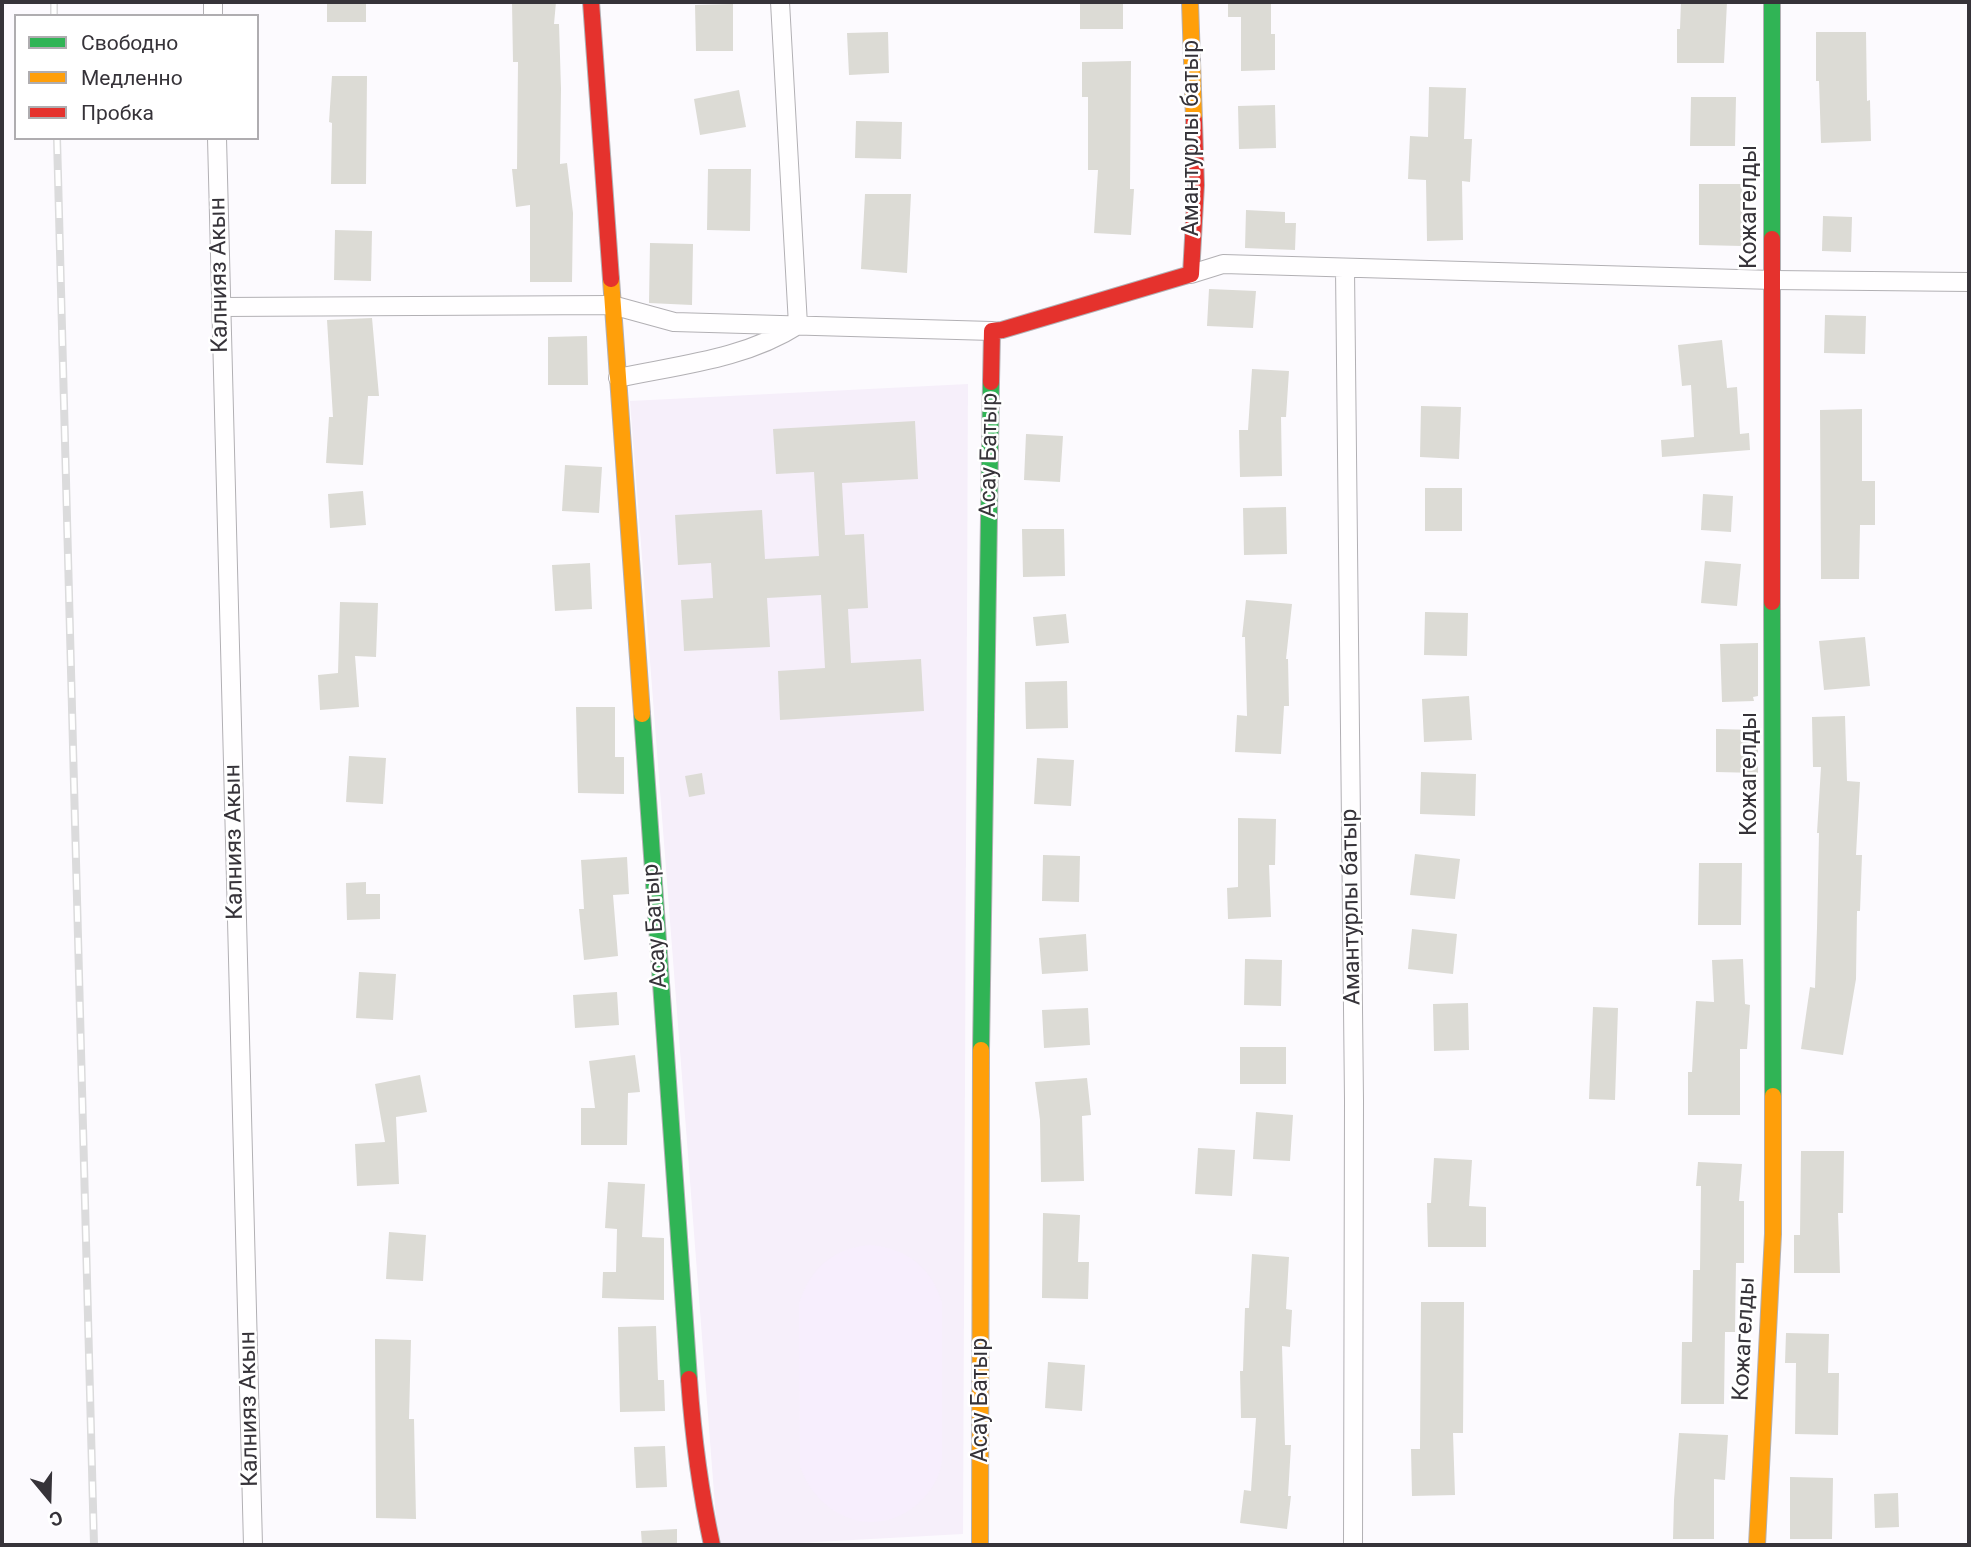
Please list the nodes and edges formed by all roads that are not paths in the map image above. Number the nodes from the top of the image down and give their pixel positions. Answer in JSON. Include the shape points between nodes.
{"nodes":[{"id":1,"x":591,"y":2,"type":"edge"},
{"id":2,"x":780,"y":2,"type":"edge"},
{"id":3,"x":1190,"y":2,"type":"edge"},
{"id":4,"x":1772,"y":2,"type":"edge"},
{"id":5,"x":217,"y":140,"type":"edge"},
{"id":6,"x":1345,"y":269,"type":"junction"},
{"id":7,"x":1191,"y":274,"type":"junction"},
{"id":8,"x":1773,"y":280,"type":"junction"},
{"id":9,"x":1969,"y":282,"type":"edge"},
{"id":10,"x":612,"y":305,"type":"junction"},
{"id":11,"x":221,"y":307,"type":"junction"},
{"id":12,"x":798,"y":325,"type":"junction"},
{"id":13,"x":992,"y":331,"type":"junction"},
{"id":14,"x":618,"y":379,"type":"junction"},
{"id":15,"x":253,"y":1545,"type":"edge"},
{"id":16,"x":712,"y":1545,"type":"edge"},
{"id":17,"x":980,"y":1545,"type":"edge"},
{"id":18,"x":1353,"y":1545,"type":"edge"},
{"id":19,"x":1757,"y":1545,"type":"edge"}],
"edges":[{"from":1,"to":10,"type":"street","name":"Асау Батыр"},
{"from":2,"to":12,"type":"street"},
{"from":3,"to":7,"type":"street","name":"Амантурлы батыр","via":[[1196,185]]},
{"from":4,"to":8,"type":"street","name":"Кожагелды"},
{"from":5,"to":11,"type":"street","name":"Калнияз Акын"},
{"from":6,"to":7,"type":"street","via":[[1223,264]]},
{"from":6,"to":8,"type":"street"},
{"from":6,"to":18,"type":"street","name":"Амантурлы батыр","via":[[1354,1100]]},
{"from":7,"to":13,"type":"street"},
{"from":8,"to":9,"type":"street"},
{"from":8,"to":19,"type":"street","name":"Кожагелды","via":[[1773,1234]]},
{"from":10,"to":11,"type":"street"},
{"from":10,"to":12,"type":"street","via":[[674,321]]},
{"from":10,"to":14,"type":"street","name":"Асау Батыр"},
{"from":11,"to":15,"type":"street","name":"Калнияз Акын"},
{"from":12,"to":13,"type":"street"},
{"from":12,"to":14,"type":"street","via":[[739,353]]},
{"from":13,"to":17,"type":"street","name":"Асау Батыр","via":[[981,1064]]},
{"from":14,"to":16,"type":"street","name":"Асау Батыр","via":[[693,1437]]}]}
